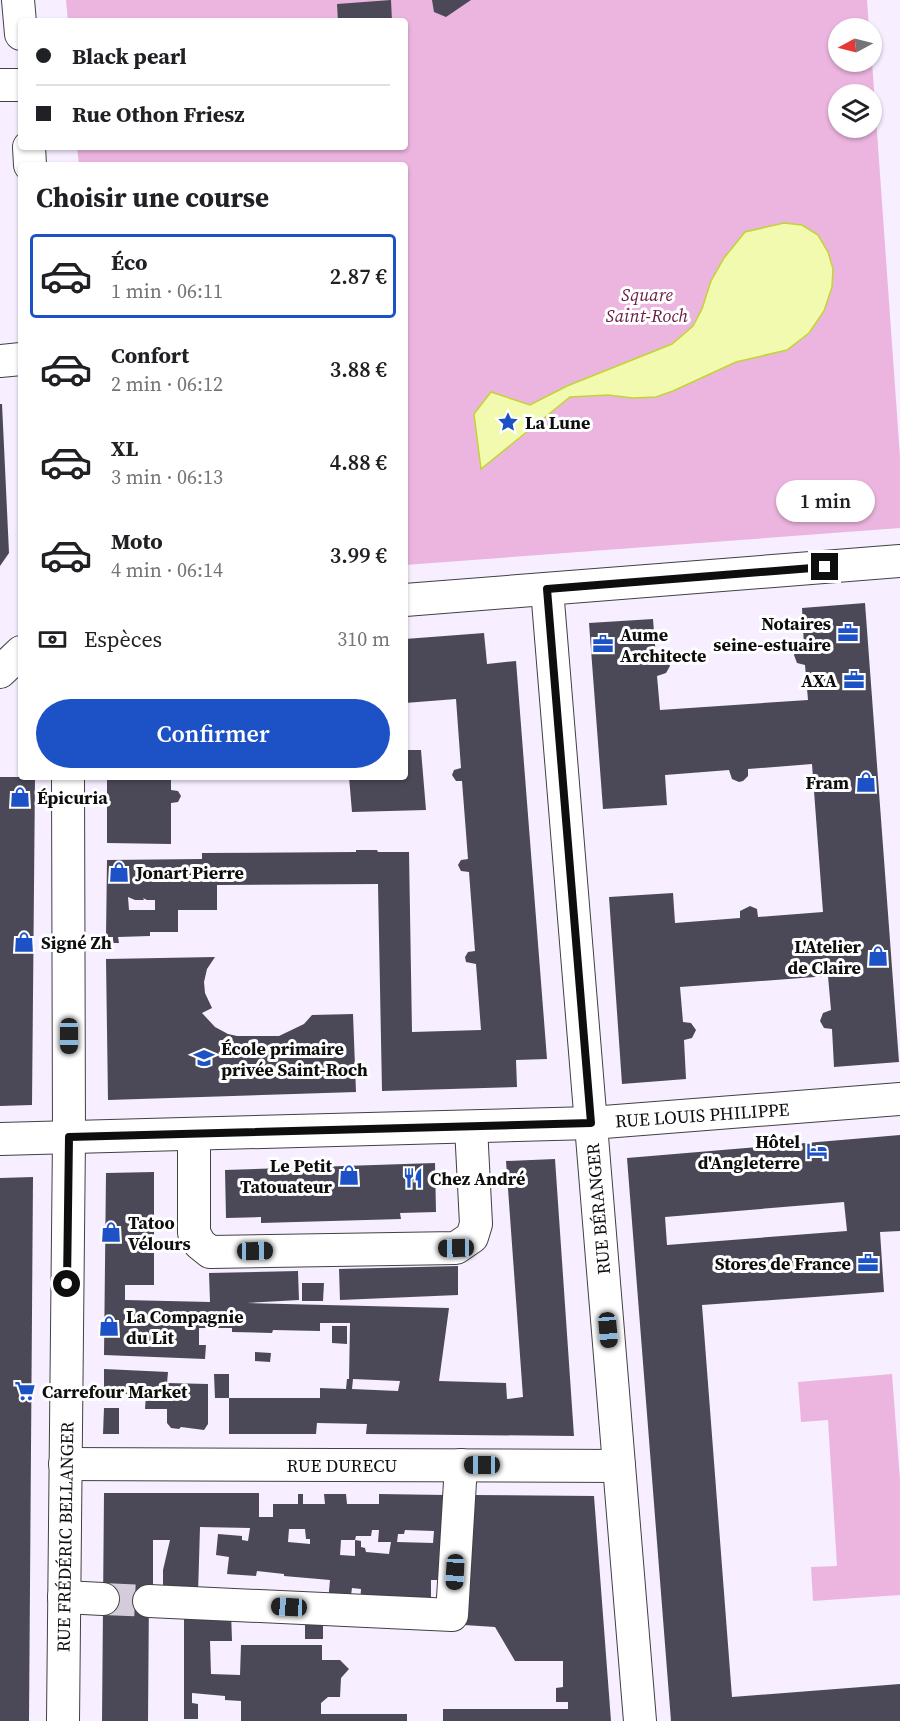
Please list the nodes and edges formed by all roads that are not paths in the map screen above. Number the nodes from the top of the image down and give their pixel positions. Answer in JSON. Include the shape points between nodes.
{"nodes":[{"id":1,"x":18,"y":0,"type":"edge"},
{"id":2,"x":20,"y":18,"type":"edge"},
{"id":3,"x":0,"y":85,"type":"edge"},
{"id":4,"x":18,"y":85,"type":"edge"},
{"id":5,"x":18,"y":359,"type":"edge"},
{"id":6,"x":0,"y":361,"type":"edge"},
{"id":7,"x":900,"y":561,"type":"edge"},
{"id":8,"x":547,"y":589,"type":"junction"},
{"id":9,"x":408,"y":600,"type":"edge"},
{"id":10,"x":18,"y":655,"type":"edge"},
{"id":11,"x":0,"y":672,"type":"edge"},
{"id":12,"x":68,"y":780,"type":"edge"},
{"id":13,"x":900,"y":1099,"type":"edge"},
{"id":14,"x":591,"y":1123,"type":"junction"},
{"id":15,"x":471,"y":1127,"type":"junction"},
{"id":16,"x":194,"y":1134,"type":"junction"},
{"id":17,"x":69,"y":1137,"type":"junction"},
{"id":18,"x":0,"y":1139,"type":"edge"},
{"id":19,"x":65,"y":1464,"type":"junction"},
{"id":20,"x":461,"y":1465,"type":"junction"},
{"id":21,"x":619,"y":1466,"type":"junction"},
{"id":22,"x":64,"y":1597,"type":"junction"},
{"id":23,"x":103,"y":1599,"type":"tunnel mouth"},
{"id":24,"x":148,"y":1601,"type":"tunnel mouth"},
{"id":25,"x":63,"y":1721,"type":"edge"},
{"id":26,"x":640,"y":1721,"type":"edge"}],
"edges":[{"from":1,"to":2,"type":"street"},
{"from":3,"to":4,"type":"street"},
{"from":5,"to":6,"type":"street"},
{"from":7,"to":8,"type":"street"},
{"from":8,"to":9,"type":"street"},
{"from":8,"to":14,"type":"street","name":"RUE BÉRANGER"},
{"from":10,"to":11,"type":"street"},
{"from":12,"to":17,"type":"street","name":"RUE FRÉDÉRIC BELLANGER"},
{"from":13,"to":14,"type":"street","name":"RUE LOUIS PHILIPPE"},
{"from":14,"to":15,"type":"street","name":"RUE LOUIS PHILIPPE"},
{"from":14,"to":21,"type":"street","name":"RUE BÉRANGER"},
{"from":15,"to":16,"type":"street","name":"RUE LOUIS PHILIPPE"},
{"from":15,"to":16,"type":"street","via":[[476,1224],[472,1237],[456,1248],[210,1252],[194,1233]]},
{"from":16,"to":17,"type":"street","name":"RUE LOUIS PHILIPPE"},
{"from":17,"to":18,"type":"street","name":"RUE LOUIS PHILIPPE"},
{"from":17,"to":19,"type":"street","name":"RUE FRÉDÉRIC BELLANGER"},
{"from":19,"to":20,"type":"street","name":"RUE DURECU"},
{"from":19,"to":22,"type":"street","name":"RUE FRÉDÉRIC BELLANGER"},
{"from":20,"to":21,"type":"street","name":"RUE DURECU"},
{"from":20,"to":24,"type":"street","via":[[452,1615]]},
{"from":21,"to":26,"type":"street","name":"RUE BÉRANGER"},
{"from":22,"to":23,"type":"street"},
{"from":22,"to":25,"type":"street","name":"RUE FRÉDÉRIC BELLANGER"}]}
